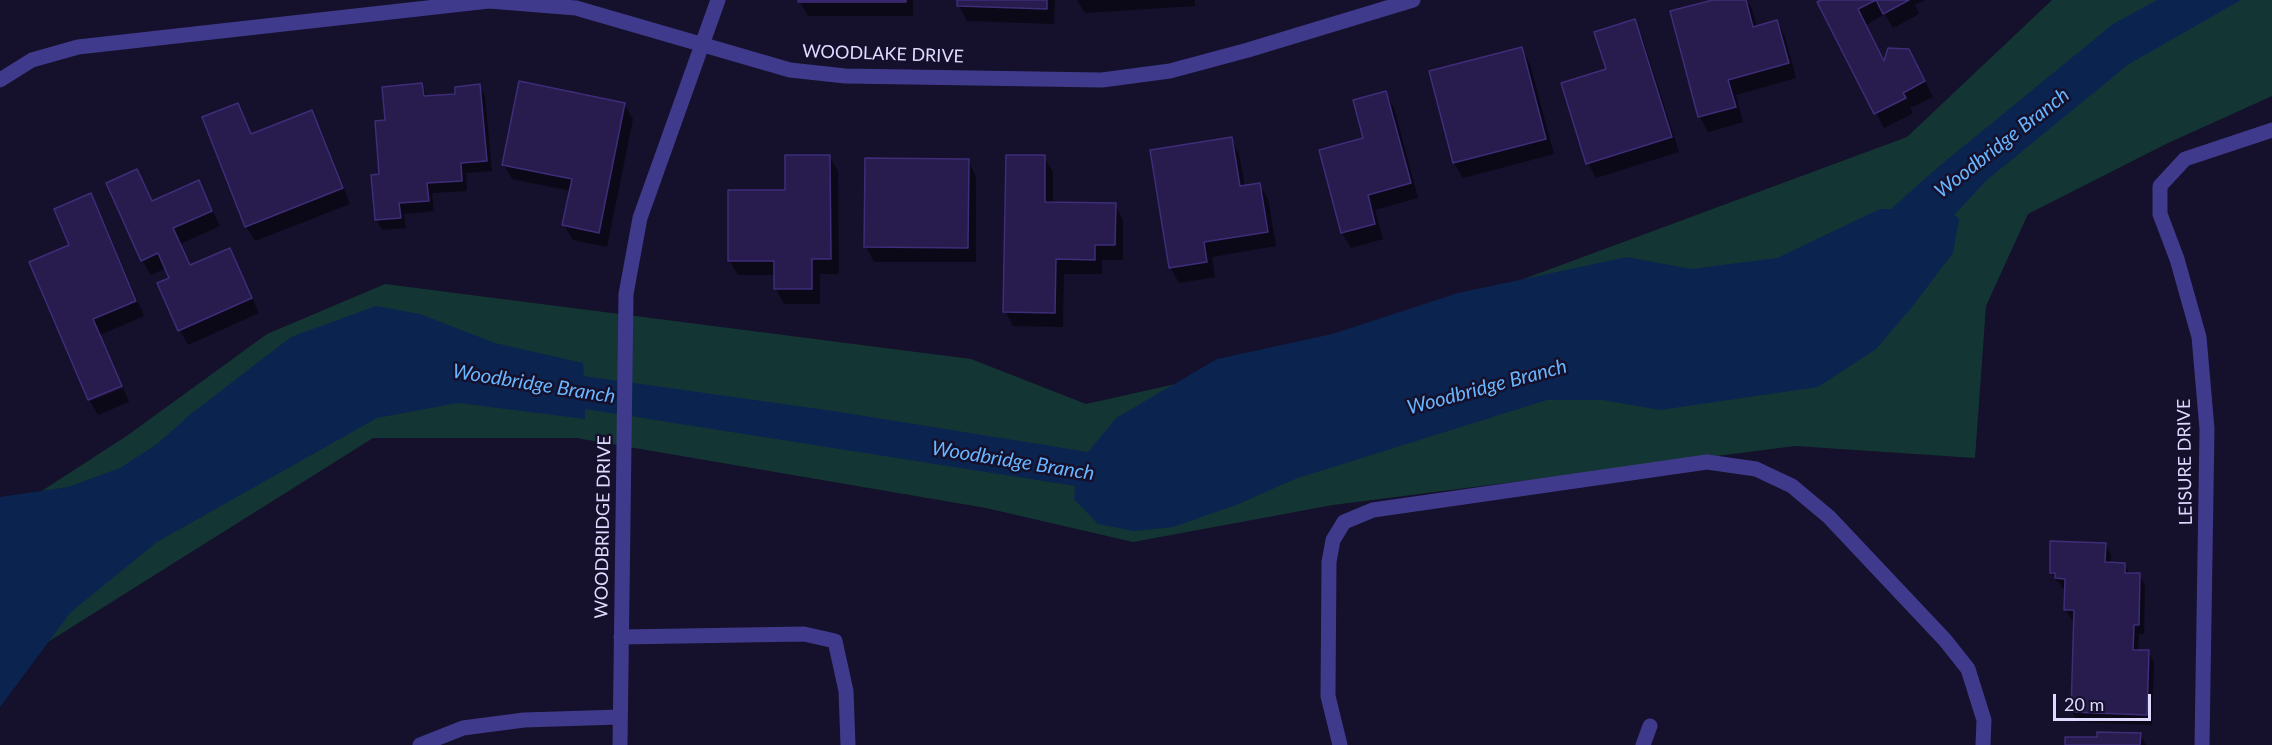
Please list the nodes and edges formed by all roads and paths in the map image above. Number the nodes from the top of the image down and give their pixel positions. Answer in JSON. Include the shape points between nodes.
{"nodes":[{"id":1,"x":718,"y":0,"type":"edge"},
{"id":2,"x":1413,"y":0,"type":"edge"},
{"id":3,"x":702,"y":44,"type":"junction"},
{"id":4,"x":0,"y":80,"type":"edge"},
{"id":5,"x":2272,"y":130,"type":"edge"},
{"id":6,"x":621,"y":637,"type":"junction"},
{"id":7,"x":620,"y":717,"type":"junction"},
{"id":8,"x":1650,"y":726,"type":"dead end"},
{"id":9,"x":420,"y":745,"type":"edge"},
{"id":10,"x":620,"y":745,"type":"edge"},
{"id":11,"x":848,"y":745,"type":"edge"},
{"id":12,"x":1340,"y":745,"type":"edge"},
{"id":13,"x":1643,"y":745,"type":"edge"},
{"id":14,"x":1983,"y":745,"type":"edge"},
{"id":15,"x":2202,"y":745,"type":"edge"}],
"edges":[{"from":1,"to":3,"type":"street","name":"WOODBRIDGE DRIVE"},
{"from":2,"to":3,"type":"street","name":"WOODLAKE DRIVE","via":[[1170,71],[1102,80],[845,76],[790,70]]},
{"from":3,"to":4,"type":"street","name":"WOODLAKE DRIVE","via":[[576,8],[489,1],[78,47],[32,60]]},
{"from":3,"to":6,"type":"street","name":"WOODBRIDGE DRIVE","via":[[640,218],[626,294]]},
{"from":5,"to":15,"type":"street","name":"LEISURE DRIVE","via":[[2185,159],[2160,186],[2160,214],[2199,337],[2207,429]]},
{"from":6,"to":7,"type":"street","name":"WOODBRIDGE DRIVE"},
{"from":6,"to":11,"type":"street","via":[[804,634],[835,641],[846,691]]},
{"from":7,"to":9,"type":"street","via":[[524,720],[463,728]]},
{"from":7,"to":10,"type":"street","name":"WOODBRIDGE DRIVE"},
{"from":8,"to":13,"type":"street"},
{"from":12,"to":14,"type":"street","via":[[1328,696],[1329,562],[1333,540],[1344,522],[1374,510],[1707,462],[1756,469],[1792,486],[1829,517],[1968,669],[1984,720]]}]}
